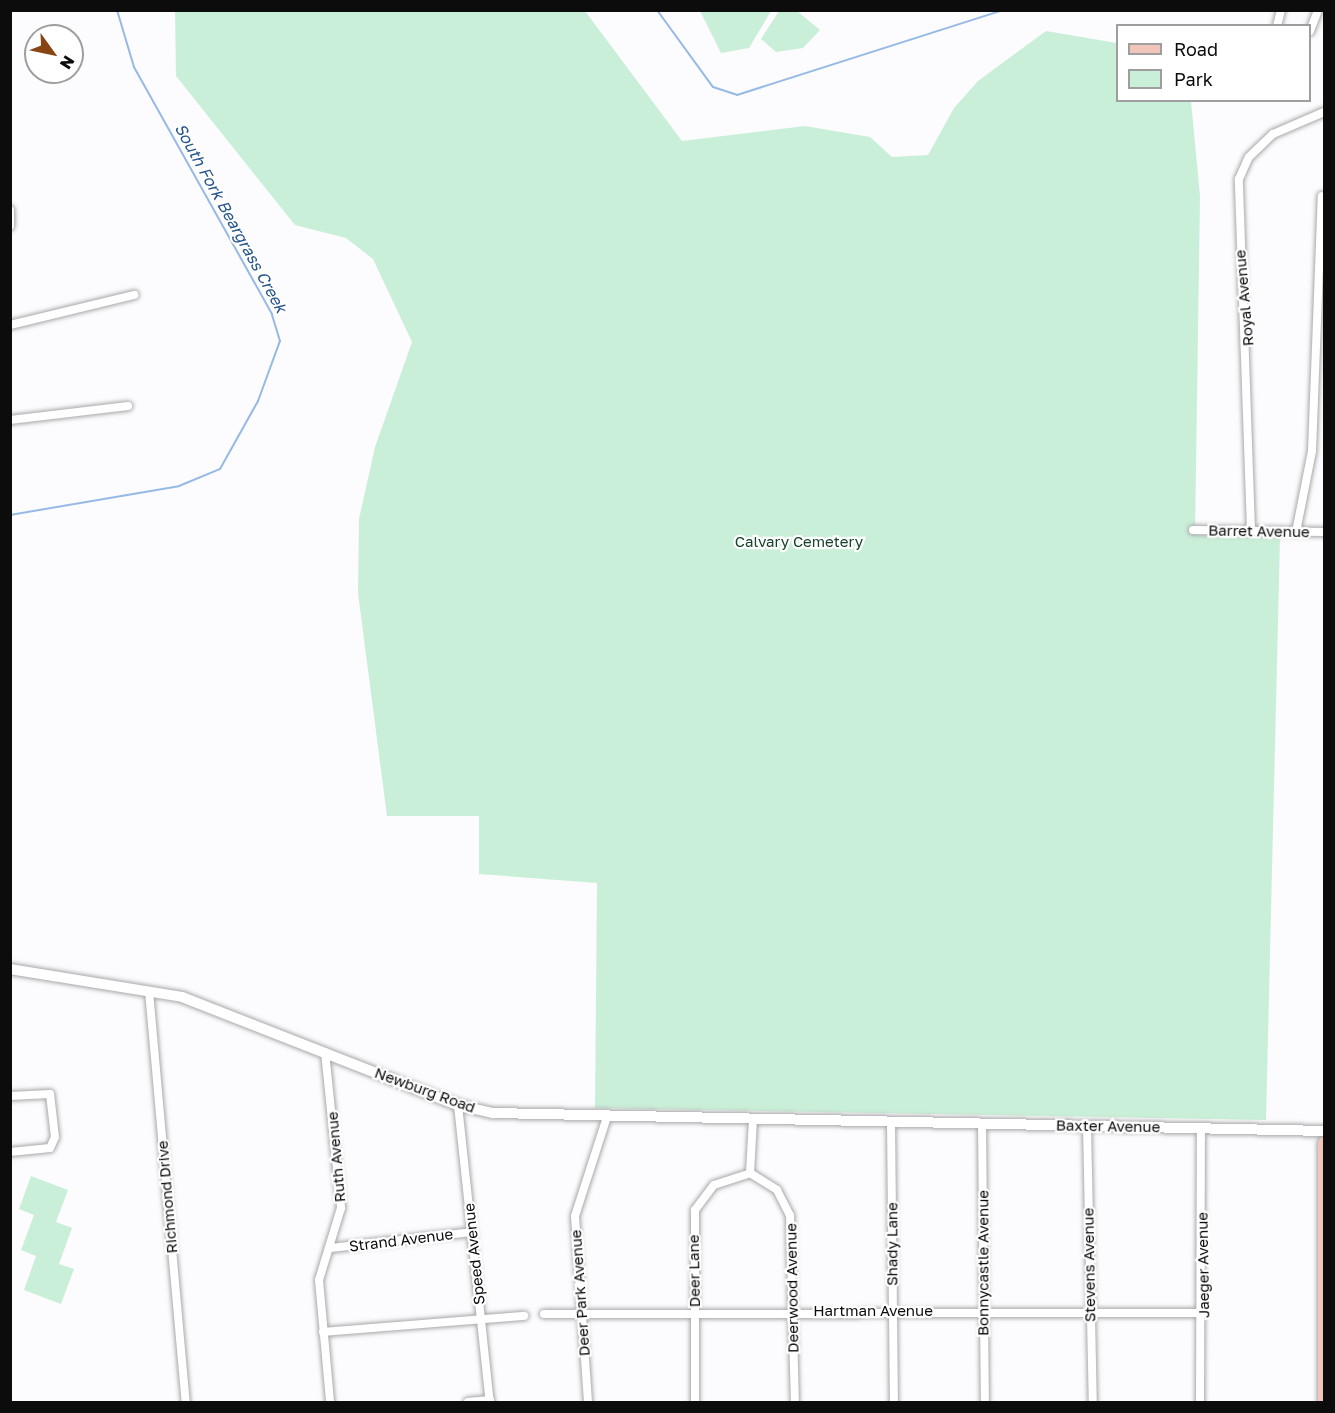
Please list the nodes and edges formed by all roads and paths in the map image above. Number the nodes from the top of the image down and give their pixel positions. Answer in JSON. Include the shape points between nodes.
{"nodes":[{"id":1,"x":1318,"y":10,"type":"edge"},
{"id":2,"x":1311,"y":28,"type":"edge"},
{"id":3,"x":1324,"y":112,"type":"edge"},
{"id":4,"x":1322,"y":196,"type":"dead end"},
{"id":5,"x":10,"y":210,"type":"edge"},
{"id":6,"x":10,"y":226,"type":"edge"},
{"id":7,"x":134,"y":295,"type":"dead end"},
{"id":8,"x":10,"y":325,"type":"edge"},
{"id":9,"x":128,"y":406,"type":"dead end"},
{"id":10,"x":10,"y":420,"type":"edge"},
{"id":11,"x":1193,"y":530,"type":"dead end"},
{"id":12,"x":1251,"y":530,"type":"junction"},
{"id":13,"x":1296,"y":532,"type":"junction"},
{"id":14,"x":1324,"y":532,"type":"edge"},
{"id":15,"x":10,"y":969,"type":"edge"},
{"id":16,"x":149,"y":992,"type":"junction"},
{"id":17,"x":324,"y":1052,"type":"junction"},
{"id":18,"x":10,"y":1096,"type":"edge"},
{"id":19,"x":458,"y":1105,"type":"junction"},
{"id":20,"x":607,"y":1117,"type":"junction"},
{"id":21,"x":753,"y":1119,"type":"junction"},
{"id":22,"x":891,"y":1122,"type":"junction"},
{"id":23,"x":982,"y":1124,"type":"junction"},
{"id":24,"x":1087,"y":1126,"type":"junction"},
{"id":25,"x":1202,"y":1128,"type":"junction"},
{"id":26,"x":1324,"y":1131,"type":"edge"},
{"id":27,"x":1324,"y":1143,"type":"edge"},
{"id":28,"x":10,"y":1152,"type":"edge"},
{"id":29,"x":750,"y":1173,"type":"junction"},
{"id":30,"x":472,"y":1232,"type":"junction"},
{"id":31,"x":330,"y":1248,"type":"junction"},
{"id":32,"x":892,"y":1310,"type":"junction"},
{"id":33,"x":793,"y":1311,"type":"junction"},
{"id":34,"x":694,"y":1312,"type":"junction"},
{"id":35,"x":983,"y":1312,"type":"junction"},
{"id":36,"x":1203,"y":1313,"type":"junction"},
{"id":37,"x":544,"y":1314,"type":"dead end"},
{"id":38,"x":582,"y":1314,"type":"junction"},
{"id":39,"x":1090,"y":1314,"type":"junction"},
{"id":40,"x":481,"y":1316,"type":"junction"},
{"id":41,"x":524,"y":1316,"type":"dead end"},
{"id":42,"x":323,"y":1332,"type":"junction"},
{"id":43,"x":490,"y":1401,"type":"edge"},
{"id":44,"x":186,"y":1402,"type":"edge"},
{"id":45,"x":330,"y":1402,"type":"edge"},
{"id":46,"x":468,"y":1402,"type":"edge"},
{"id":47,"x":588,"y":1402,"type":"edge"},
{"id":48,"x":696,"y":1402,"type":"edge"},
{"id":49,"x":795,"y":1402,"type":"edge"},
{"id":50,"x":894,"y":1402,"type":"edge"},
{"id":51,"x":985,"y":1402,"type":"edge"},
{"id":52,"x":1093,"y":1402,"type":"edge"},
{"id":53,"x":1200,"y":1402,"type":"edge"},
{"id":54,"x":1324,"y":1402,"type":"edge"}],
"edges":[{"from":1,"to":2,"type":"street"},
{"from":3,"to":12,"type":"street","name":"Royal Avenue","via":[[1273,134],[1249,158],[1238,186],[1250,393]]},
{"from":4,"to":13,"type":"street","via":[[1312,451]]},
{"from":5,"to":6,"type":"street"},
{"from":7,"to":8,"type":"street"},
{"from":9,"to":10,"type":"street","via":[[60,418]]},
{"from":11,"to":12,"type":"street","name":"Barret Avenue"},
{"from":12,"to":13,"type":"street","name":"Barret Avenue"},
{"from":13,"to":14,"type":"street","name":"Barret Avenue"},
{"from":15,"to":16,"type":"main road","name":"Newburg Road"},
{"from":16,"to":17,"type":"main road","name":"Newburg Road","via":[[198,1002]]},
{"from":16,"to":44,"type":"street","name":"Richmond Drive"},
{"from":17,"to":19,"type":"main road","name":"Newburg Road"},
{"from":17,"to":31,"type":"street","name":"Ruth Avenue","via":[[341,1208]]},
{"from":18,"to":28,"type":"street","via":[[50,1094],[55,1137],[50,1148]]},
{"from":19,"to":20,"type":"main road","name":"Newburg Road","via":[[515,1114]]},
{"from":19,"to":30,"type":"street","name":"Speed Avenue"},
{"from":20,"to":21,"type":"main road","name":"Newburg Road"},
{"from":20,"to":38,"type":"street","name":"Deer Park Avenue","via":[[575,1216]]},
{"from":21,"to":22,"type":"main road","name":"Newburg Road"},
{"from":21,"to":29,"type":"street"},
{"from":22,"to":23,"type":"main road","name":"Baxter Avenue"},
{"from":22,"to":32,"type":"street","name":"Shady Lane"},
{"from":23,"to":24,"type":"main road","name":"Baxter Avenue"},
{"from":23,"to":35,"type":"street","name":"Bonnycastle Avenue"},
{"from":24,"to":25,"type":"main road","name":"Baxter Avenue"},
{"from":24,"to":39,"type":"street","name":"Stevens Avenue"},
{"from":25,"to":26,"type":"main road","name":"Baxter Avenue"},
{"from":25,"to":36,"type":"street","name":"Jaeger Avenue"},
{"from":27,"to":54,"type":"main road"},
{"from":29,"to":33,"type":"street","name":"Deerwood Avenue","via":[[777,1190],[788,1208]]},
{"from":29,"to":34,"type":"street","name":"Deer Lane","via":[[719,1181],[697,1203]]},
{"from":30,"to":31,"type":"street","name":"Strand Avenue"},
{"from":30,"to":40,"type":"street","name":"Speed Avenue"},
{"from":31,"to":42,"type":"street","name":"Ruth Avenue","via":[[319,1280]]},
{"from":32,"to":33,"type":"street","name":"Hartman Avenue"},
{"from":32,"to":35,"type":"street","name":"Hartman Avenue"},
{"from":32,"to":50,"type":"street","name":"Shady Lane"},
{"from":33,"to":34,"type":"street","name":"Hartman Avenue"},
{"from":33,"to":49,"type":"street","name":"Deerwood Avenue"},
{"from":34,"to":38,"type":"street","name":"Hartman Avenue"},
{"from":34,"to":48,"type":"street","name":"Deer Lane"},
{"from":35,"to":39,"type":"street","name":"Hartman Avenue"},
{"from":35,"to":51,"type":"street","name":"Bonnycastle Avenue"},
{"from":36,"to":39,"type":"street","name":"Hartman Avenue"},
{"from":36,"to":53,"type":"street","name":"Jaeger Avenue"},
{"from":37,"to":38,"type":"street","name":"Hartman Avenue"},
{"from":38,"to":47,"type":"street","name":"Deer Park Avenue"},
{"from":39,"to":52,"type":"street","name":"Stevens Avenue"},
{"from":40,"to":41,"type":"street"},
{"from":40,"to":42,"type":"street"},
{"from":40,"to":43,"type":"street","name":"Speed Avenue"},
{"from":42,"to":45,"type":"street","name":"Ruth Avenue"},
{"from":43,"to":46,"type":"street"}]}
